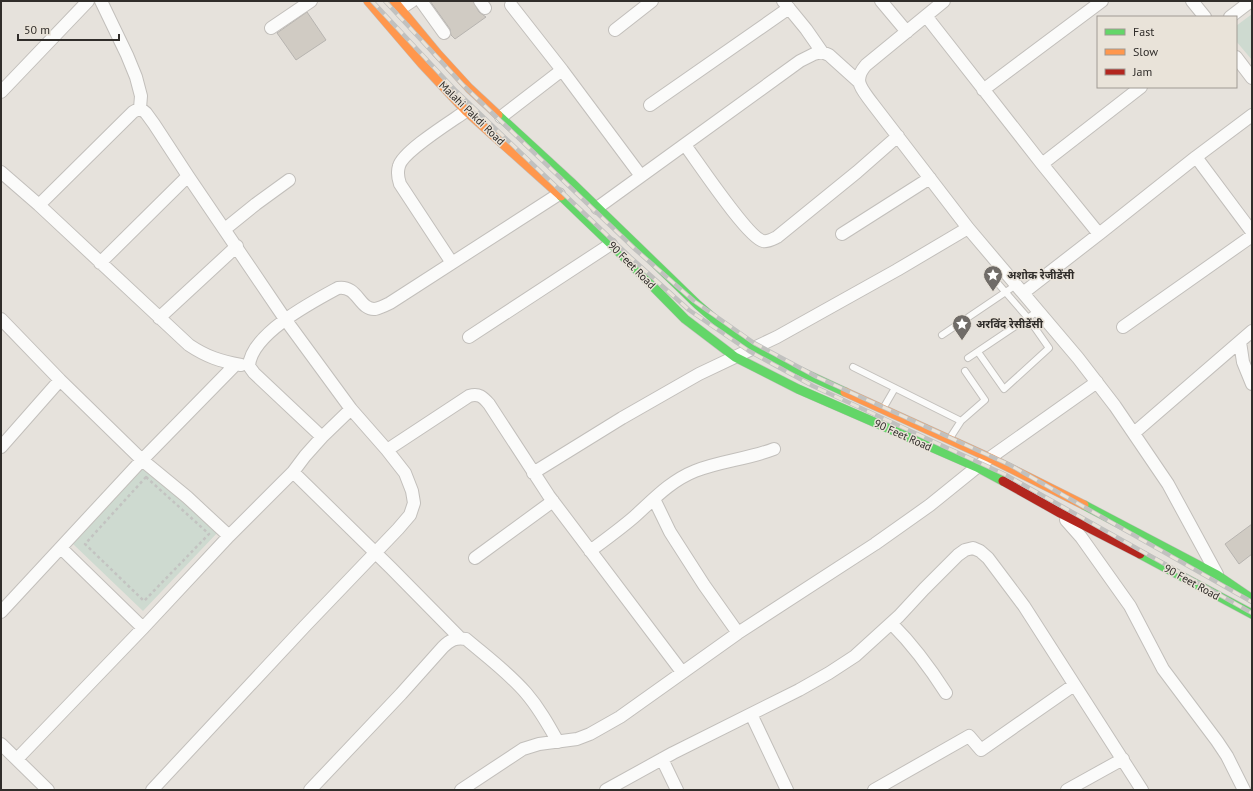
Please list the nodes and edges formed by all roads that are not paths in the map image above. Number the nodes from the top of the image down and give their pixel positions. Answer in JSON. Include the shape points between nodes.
{"nodes":[{"id":1,"x":88,"y":1,"type":"edge"},
{"id":2,"x":101,"y":1,"type":"edge"},
{"id":3,"x":312,"y":1,"type":"edge"},
{"id":4,"x":368,"y":1,"type":"edge"},
{"id":5,"x":412,"y":1,"type":"edge"},
{"id":6,"x":421,"y":1,"type":"edge"},
{"id":7,"x":652,"y":1,"type":"edge"},
{"id":8,"x":881,"y":1,"type":"edge"},
{"id":9,"x":944,"y":1,"type":"edge"},
{"id":10,"x":1102,"y":1,"type":"edge"},
{"id":11,"x":1192,"y":1,"type":"edge"},
{"id":12,"x":1251,"y":1,"type":"edge"},
{"id":13,"x":396,"y":3,"type":"edge"},
{"id":14,"x":786,"y":5,"type":"edge"},
{"id":15,"x":511,"y":6,"type":"dead end"},
{"id":16,"x":926,"y":16,"type":"junction"},
{"id":17,"x":1204,"y":16,"type":"edge"},
{"id":18,"x":1231,"y":16,"type":"edge"},
{"id":19,"x":271,"y":28,"type":"dead end"},
{"id":20,"x":615,"y":30,"type":"dead end"},
{"id":21,"x":907,"y":32,"type":"junction"},
{"id":22,"x":444,"y":33,"type":"dead end"},
{"id":23,"x":822,"y":52,"type":"junction"},
{"id":24,"x":1237,"y":58,"type":"edge"},
{"id":25,"x":562,"y":70,"type":"junction"},
{"id":26,"x":1252,"y":78,"type":"edge"},
{"id":27,"x":859,"y":82,"type":"junction"},
{"id":28,"x":1140,"y":88,"type":"edge"},
{"id":29,"x":983,"y":90,"type":"junction"},
{"id":30,"x":1,"y":92,"type":"edge"},
{"id":31,"x":650,"y":106,"type":"dead end"},
{"id":32,"x":140,"y":108,"type":"junction"},
{"id":33,"x":466,"y":111,"type":"junction"},
{"id":34,"x":1252,"y":115,"type":"edge"},
{"id":35,"x":500,"y":117,"type":"junction"},
{"id":36,"x":520,"y":135,"type":"junction"},
{"id":37,"x":898,"y":136,"type":"junction"},
{"id":38,"x":685,"y":144,"type":"junction"},
{"id":39,"x":508,"y":148,"type":"junction"},
{"id":40,"x":1196,"y":157,"type":"junction"},
{"id":41,"x":1042,"y":164,"type":"junction"},
{"id":42,"x":1,"y":172,"type":"edge"},
{"id":43,"x":188,"y":176,"type":"junction"},
{"id":44,"x":641,"y":176,"type":"junction"},
{"id":45,"x":930,"y":178,"type":"junction"},
{"id":46,"x":289,"y":180,"type":"dead end"},
{"id":47,"x":559,"y":194,"type":"junction"},
{"id":48,"x":39,"y":205,"type":"junction"},
{"id":49,"x":597,"y":208,"type":"junction"},
{"id":50,"x":583,"y":217,"type":"joint"},
{"id":51,"x":968,"y":228,"type":"junction"},
{"id":52,"x":225,"y":229,"type":"junction"},
{"id":53,"x":1252,"y":232,"type":"edge"},
{"id":54,"x":842,"y":234,"type":"dead end"},
{"id":55,"x":1099,"y":234,"type":"junction"},
{"id":56,"x":1252,"y":236,"type":"edge"},
{"id":57,"x":611,"y":244,"type":"junction"},
{"id":58,"x":237,"y":246,"type":"junction"},
{"id":59,"x":100,"y":262,"type":"junction"},
{"id":60,"x":452,"y":263,"type":"junction"},
{"id":61,"x":988,"y":272,"type":"dead end"},
{"id":62,"x":1015,"y":290,"type":"junction"},
{"id":63,"x":1033,"y":315,"type":"junction"},
{"id":64,"x":159,"y":318,"type":"junction"},
{"id":65,"x":1,"y":319,"type":"edge"},
{"id":66,"x":285,"y":319,"type":"junction"},
{"id":67,"x":1122,"y":327,"type":"dead end"},
{"id":68,"x":1252,"y":331,"type":"edge"},
{"id":69,"x":942,"y":335,"type":"dead end"},
{"id":70,"x":469,"y":337,"type":"dead end"},
{"id":71,"x":1240,"y":342,"type":"junction"},
{"id":72,"x":752,"y":349,"type":"junction"},
{"id":73,"x":978,"y":352,"type":"junction"},
{"id":74,"x":735,"y":357,"type":"junction"},
{"id":75,"x":968,"y":358,"type":"dead end"},
{"id":76,"x":236,"y":364,"type":"junction"},
{"id":77,"x":249,"y":366,"type":"junction"},
{"id":78,"x":853,"y":367,"type":"dead end"},
{"id":79,"x":965,"y":371,"type":"dead end"},
{"id":80,"x":60,"y":380,"type":"junction"},
{"id":81,"x":1097,"y":382,"type":"junction"},
{"id":82,"x":1252,"y":384,"type":"edge"},
{"id":83,"x":895,"y":388,"type":"junction"},
{"id":84,"x":351,"y":409,"type":"junction"},
{"id":85,"x":883,"y":409,"type":"junction"},
{"id":86,"x":961,"y":421,"type":"junction"},
{"id":87,"x":1134,"y":432,"type":"junction"},
{"id":88,"x":322,"y":437,"type":"junction"},
{"id":89,"x":949,"y":439,"type":"junction"},
{"id":90,"x":1,"y":447,"type":"edge"},
{"id":91,"x":388,"y":450,"type":"junction"},
{"id":92,"x":774,"y":450,"type":"dead end"},
{"id":93,"x":990,"y":458,"type":"junction"},
{"id":94,"x":142,"y":460,"type":"junction"},
{"id":95,"x":977,"y":467,"type":"junction"},
{"id":96,"x":293,"y":472,"type":"junction"},
{"id":97,"x":533,"y":473,"type":"junction"},
{"id":98,"x":654,"y":499,"type":"junction"},
{"id":99,"x":553,"y":502,"type":"junction"},
{"id":100,"x":1060,"y":514,"type":"junction"},
{"id":101,"x":229,"y":536,"type":"junction"},
{"id":102,"x":61,"y":548,"type":"junction"},
{"id":103,"x":590,"y":551,"type":"junction"},
{"id":104,"x":375,"y":553,"type":"junction"},
{"id":105,"x":474,"y":558,"type":"dead end"},
{"id":106,"x":1217,"y":575,"type":"junction"},
{"id":107,"x":1252,"y":599,"type":"edge"},
{"id":108,"x":1,"y":612,"type":"edge"},
{"id":109,"x":1252,"y":614,"type":"edge"},
{"id":110,"x":892,"y":624,"type":"junction"},
{"id":111,"x":144,"y":628,"type":"junction"},
{"id":112,"x":738,"y":633,"type":"junction"},
{"id":113,"x":460,"y":638,"type":"junction"},
{"id":114,"x":682,"y":672,"type":"junction"},
{"id":115,"x":1074,"y":685,"type":"junction"},
{"id":116,"x":946,"y":693,"type":"dead end"},
{"id":117,"x":751,"y":714,"type":"junction"},
{"id":118,"x":558,"y":742,"type":"junction"},
{"id":119,"x":1,"y":744,"type":"edge"},
{"id":120,"x":662,"y":758,"type":"junction"},
{"id":121,"x":17,"y":759,"type":"junction"},
{"id":122,"x":1123,"y":759,"type":"junction"},
{"id":123,"x":48,"y":790,"type":"edge"},
{"id":124,"x":152,"y":790,"type":"edge"},
{"id":125,"x":310,"y":790,"type":"edge"},
{"id":126,"x":461,"y":790,"type":"edge"},
{"id":127,"x":606,"y":790,"type":"edge"},
{"id":128,"x":677,"y":790,"type":"edge"},
{"id":129,"x":787,"y":790,"type":"edge"},
{"id":130,"x":874,"y":790,"type":"edge"},
{"id":131,"x":1067,"y":790,"type":"edge"},
{"id":132,"x":1142,"y":790,"type":"edge"},
{"id":133,"x":1244,"y":790,"type":"edge"}],
"edges":[{"from":1,"to":30,"type":"street"},
{"from":2,"to":32,"type":"street","via":[[136,77],[141,96]]},
{"from":3,"to":19,"type":"street"},
{"from":4,"to":33,"type":"main road","name":"Malahi Pakdi Road"},
{"from":5,"to":13,"type":"street"},
{"from":6,"to":22,"type":"street"},
{"from":7,"to":20,"type":"street"},
{"from":8,"to":21,"type":"street"},
{"from":9,"to":16,"type":"street"},
{"from":10,"to":29,"type":"street"},
{"from":11,"to":17,"type":"street"},
{"from":12,"to":18,"type":"street"},
{"from":13,"to":35,"type":"main road","name":"Malahi Pakdi Road","via":[[469,88]]},
{"from":14,"to":23,"type":"street"},
{"from":14,"to":31,"type":"street"},
{"from":15,"to":25,"type":"street"},
{"from":16,"to":21,"type":"street"},
{"from":16,"to":29,"type":"street"},
{"from":21,"to":27,"type":"street","via":[[866,65],[861,71]]},
{"from":23,"to":27,"type":"street"},
{"from":23,"to":38,"type":"street","via":[[806,57]]},
{"from":24,"to":26,"type":"street"},
{"from":25,"to":35,"type":"street"},
{"from":25,"to":44,"type":"street"},
{"from":27,"to":37,"type":"street"},
{"from":28,"to":41,"type":"street"},
{"from":29,"to":41,"type":"street"},
{"from":32,"to":43,"type":"street","via":[[154,124]]},
{"from":32,"to":48,"type":"street","via":[[128,116]]},
{"from":33,"to":39,"type":"main road","name":"Malahi Pakdi Road"},
{"from":33,"to":60,"type":"street","via":[[412,149],[403,158],[397,175],[400,184]]},
{"from":34,"to":40,"type":"street"},
{"from":35,"to":36,"type":"main road","name":"Malahi Pakdi Road"},
{"from":36,"to":39,"type":"main road"},
{"from":36,"to":49,"type":"main road","name":"Malahi Pakdi Road"},
{"from":37,"to":38,"type":"street","via":[[777,237],[763,242],[750,233]]},
{"from":37,"to":45,"type":"street"},
{"from":38,"to":44,"type":"street"},
{"from":39,"to":47,"type":"main road","name":"Malahi Pakdi Road"},
{"from":40,"to":53,"type":"street"},
{"from":40,"to":55,"type":"street"},
{"from":41,"to":55,"type":"street"},
{"from":42,"to":48,"type":"street"},
{"from":43,"to":52,"type":"street"},
{"from":43,"to":59,"type":"street"},
{"from":44,"to":49,"type":"street"},
{"from":45,"to":51,"type":"street"},
{"from":45,"to":54,"type":"street"},
{"from":46,"to":52,"type":"street"},
{"from":47,"to":50,"type":"main road","name":"Malahi Pakdi Road"},
{"from":47,"to":60,"type":"street"},
{"from":48,"to":59,"type":"street"},
{"from":49,"to":72,"type":"main road","name":"90 Feet Road","via":[[698,305]]},
{"from":50,"to":57,"type":"main road","name":"90 Feet Road"},
{"from":51,"to":62,"type":"street"},
{"from":51,"to":72,"type":"street"},
{"from":52,"to":58,"type":"street"},
{"from":55,"to":62,"type":"street"},
{"from":56,"to":67,"type":"street"},
{"from":57,"to":70,"type":"street"},
{"from":57,"to":74,"type":"main road","name":"90 Feet Road","via":[[685,319]]},
{"from":58,"to":64,"type":"street"},
{"from":58,"to":66,"type":"street"},
{"from":59,"to":64,"type":"street"},
{"from":60,"to":66,"type":"street","via":[[381,307],[369,308],[345,287],[338,288]]},
{"from":61,"to":62,"type":"lane"},
{"from":62,"to":63,"type":"street"},
{"from":62,"to":63,"type":"lane"},
{"from":62,"to":69,"type":"lane"},
{"from":63,"to":73,"type":"lane"},
{"from":63,"to":73,"type":"lane","via":[[1049,348],[1004,389]]},
{"from":63,"to":81,"type":"street"},
{"from":64,"to":76,"type":"street","via":[[203,355]]},
{"from":65,"to":80,"type":"street"},
{"from":66,"to":77,"type":"street","via":[[260,341],[249,359]]},
{"from":66,"to":84,"type":"street"},
{"from":68,"to":71,"type":"street"},
{"from":71,"to":82,"type":"street","via":[[1243,362]]},
{"from":71,"to":87,"type":"street"},
{"from":72,"to":74,"type":"street"},
{"from":72,"to":85,"type":"main road","name":"90 Feet Road"},
{"from":73,"to":75,"type":"lane"},
{"from":74,"to":95,"type":"main road","name":"90 Feet Road","via":[[798,389]]},
{"from":74,"to":97,"type":"street","via":[[699,374],[622,418]]},
{"from":76,"to":77,"type":"street"},
{"from":76,"to":94,"type":"street"},
{"from":77,"to":88,"type":"street"},
{"from":78,"to":83,"type":"lane"},
{"from":79,"to":86,"type":"lane","via":[[985,400]]},
{"from":80,"to":90,"type":"street"},
{"from":80,"to":94,"type":"street"},
{"from":81,"to":87,"type":"street"},
{"from":81,"to":93,"type":"street"},
{"from":83,"to":85,"type":"lane"},
{"from":83,"to":86,"type":"lane"},
{"from":84,"to":88,"type":"street"},
{"from":84,"to":91,"type":"street"},
{"from":85,"to":89,"type":"main road","name":"90 Feet Road"},
{"from":86,"to":89,"type":"lane"},
{"from":87,"to":106,"type":"street","via":[[1168,484]]},
{"from":88,"to":96,"type":"street"},
{"from":89,"to":93,"type":"main road","name":"90 Feet Road"},
{"from":91,"to":97,"type":"street","via":[[474,394],[489,404]]},
{"from":91,"to":104,"type":"street","via":[[405,473],[414,503],[410,515]]},
{"from":92,"to":98,"type":"street","via":[[694,471],[671,484]]},
{"from":93,"to":95,"type":"street"},
{"from":93,"to":106,"type":"main road","name":"90 Feet Road"},
{"from":94,"to":101,"type":"street","via":[[188,497]]},
{"from":94,"to":102,"type":"street"},
{"from":95,"to":100,"type":"main road","name":"90 Feet Road"},
{"from":95,"to":112,"type":"street","via":[[930,505],[875,544]]},
{"from":96,"to":101,"type":"street"},
{"from":96,"to":104,"type":"street"},
{"from":97,"to":99,"type":"street"},
{"from":98,"to":103,"type":"street"},
{"from":98,"to":112,"type":"street","via":[[670,532]]},
{"from":99,"to":103,"type":"street"},
{"from":99,"to":105,"type":"street"},
{"from":100,"to":109,"type":"main road","name":"90 Feet Road","via":[[1105,534]]},
{"from":100,"to":133,"type":"street","via":[[1081,536],[1130,606],[1163,669],[1217,741]]},
{"from":101,"to":111,"type":"street"},
{"from":102,"to":108,"type":"street"},
{"from":102,"to":111,"type":"street"},
{"from":103,"to":114,"type":"street"},
{"from":104,"to":113,"type":"street"},
{"from":104,"to":124,"type":"street"},
{"from":106,"to":107,"type":"main road","name":"90 Feet Road"},
{"from":110,"to":115,"type":"street","via":[[958,555],[973,548],[980,551],[999,572],[1024,606]]},
{"from":110,"to":116,"type":"street","via":[[920,654]]},
{"from":110,"to":117,"type":"street","via":[[855,656],[829,673]]},
{"from":111,"to":121,"type":"street"},
{"from":112,"to":114,"type":"street"},
{"from":113,"to":118,"type":"street","via":[[466,639],[525,692],[542,714]]},
{"from":113,"to":125,"type":"street","via":[[448,641]]},
{"from":114,"to":118,"type":"street","via":[[604,727],[577,739]]},
{"from":115,"to":122,"type":"street"},
{"from":115,"to":130,"type":"street","via":[[981,750],[969,736]]},
{"from":117,"to":120,"type":"street"},
{"from":117,"to":129,"type":"street"},
{"from":118,"to":126,"type":"street","via":[[523,749]]},
{"from":119,"to":121,"type":"street"},
{"from":120,"to":127,"type":"street"},
{"from":120,"to":128,"type":"street"},
{"from":121,"to":123,"type":"street"},
{"from":122,"to":131,"type":"street"},
{"from":122,"to":132,"type":"street"}]}
